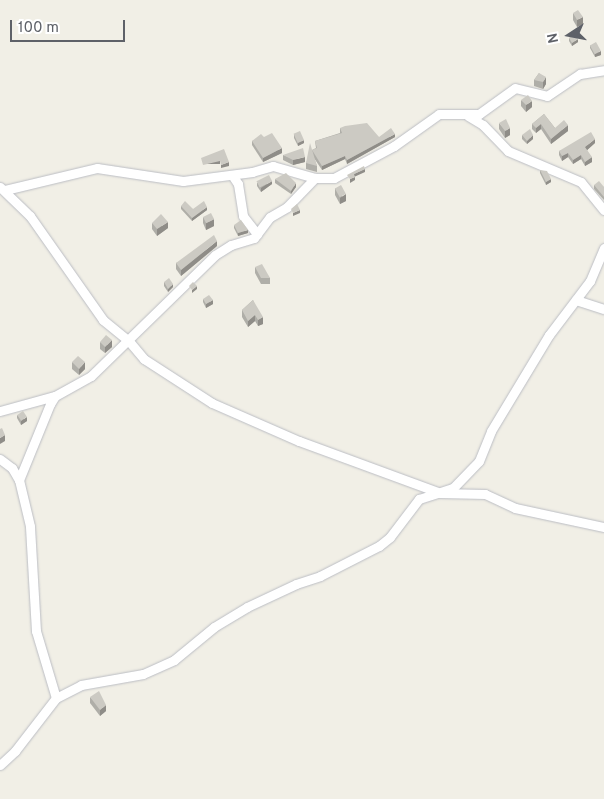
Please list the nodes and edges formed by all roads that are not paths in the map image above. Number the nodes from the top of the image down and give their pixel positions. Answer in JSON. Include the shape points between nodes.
{"nodes":[{"id":1,"x":604,"y":70,"type":"edge"},
{"id":2,"x":468,"y":115,"type":"junction"},
{"id":3,"x":232,"y":175,"type":"junction"},
{"id":4,"x":315,"y":178,"type":"junction"},
{"id":5,"x":2,"y":188,"type":"edge"},
{"id":6,"x":604,"y":210,"type":"edge"},
{"id":7,"x":257,"y":234,"type":"junction"},
{"id":8,"x":604,"y":248,"type":"edge"},
{"id":9,"x":576,"y":300,"type":"junction"},
{"id":10,"x":604,"y":309,"type":"edge"},
{"id":11,"x":128,"y":340,"type":"junction"},
{"id":12,"x":55,"y":396,"type":"junction"},
{"id":13,"x":0,"y":411,"type":"edge"},
{"id":14,"x":0,"y":459,"type":"edge"},
{"id":15,"x":19,"y":480,"type":"junction"},
{"id":16,"x":440,"y":494,"type":"junction"},
{"id":17,"x":604,"y":527,"type":"edge"},
{"id":18,"x":56,"y":698,"type":"junction"},
{"id":19,"x":0,"y":764,"type":"edge"}],
"edges":[{"from":1,"to":2,"type":"street","via":[[580,74],[547,96],[515,88],[490,109]]},
{"from":2,"to":4,"type":"street","via":[[439,114],[375,158],[334,178]]},
{"from":2,"to":6,"type":"street","via":[[483,125],[508,151],[581,182]]},
{"from":3,"to":4,"type":"street","via":[[273,166]]},
{"from":3,"to":5,"type":"street","via":[[183,181],[97,168]]},
{"from":3,"to":7,"type":"street","via":[[238,184],[243,216]]},
{"from":4,"to":7,"type":"street","via":[[287,207],[270,217]]},
{"from":5,"to":11,"type":"street","via":[[30,216],[103,320]]},
{"from":7,"to":11,"type":"street","via":[[214,255]]},
{"from":8,"to":9,"type":"street","via":[[590,281]]},
{"from":9,"to":10,"type":"street"},
{"from":9,"to":16,"type":"street","via":[[549,335],[513,394],[474,469],[453,488]]},
{"from":11,"to":12,"type":"street","via":[[91,376]]},
{"from":11,"to":16,"type":"street","via":[[144,359],[218,406],[298,441]]},
{"from":12,"to":13,"type":"street"},
{"from":12,"to":15,"type":"street"},
{"from":14,"to":15,"type":"street","via":[[12,468]]},
{"from":15,"to":18,"type":"street","via":[[30,526],[36,631]]},
{"from":16,"to":17,"type":"street","via":[[485,494],[516,508]]},
{"from":16,"to":18,"type":"street","via":[[419,499],[390,537],[379,546],[247,607],[214,627],[174,660],[143,674],[80,685]]},
{"from":18,"to":19,"type":"street","via":[[15,751]]}]}
